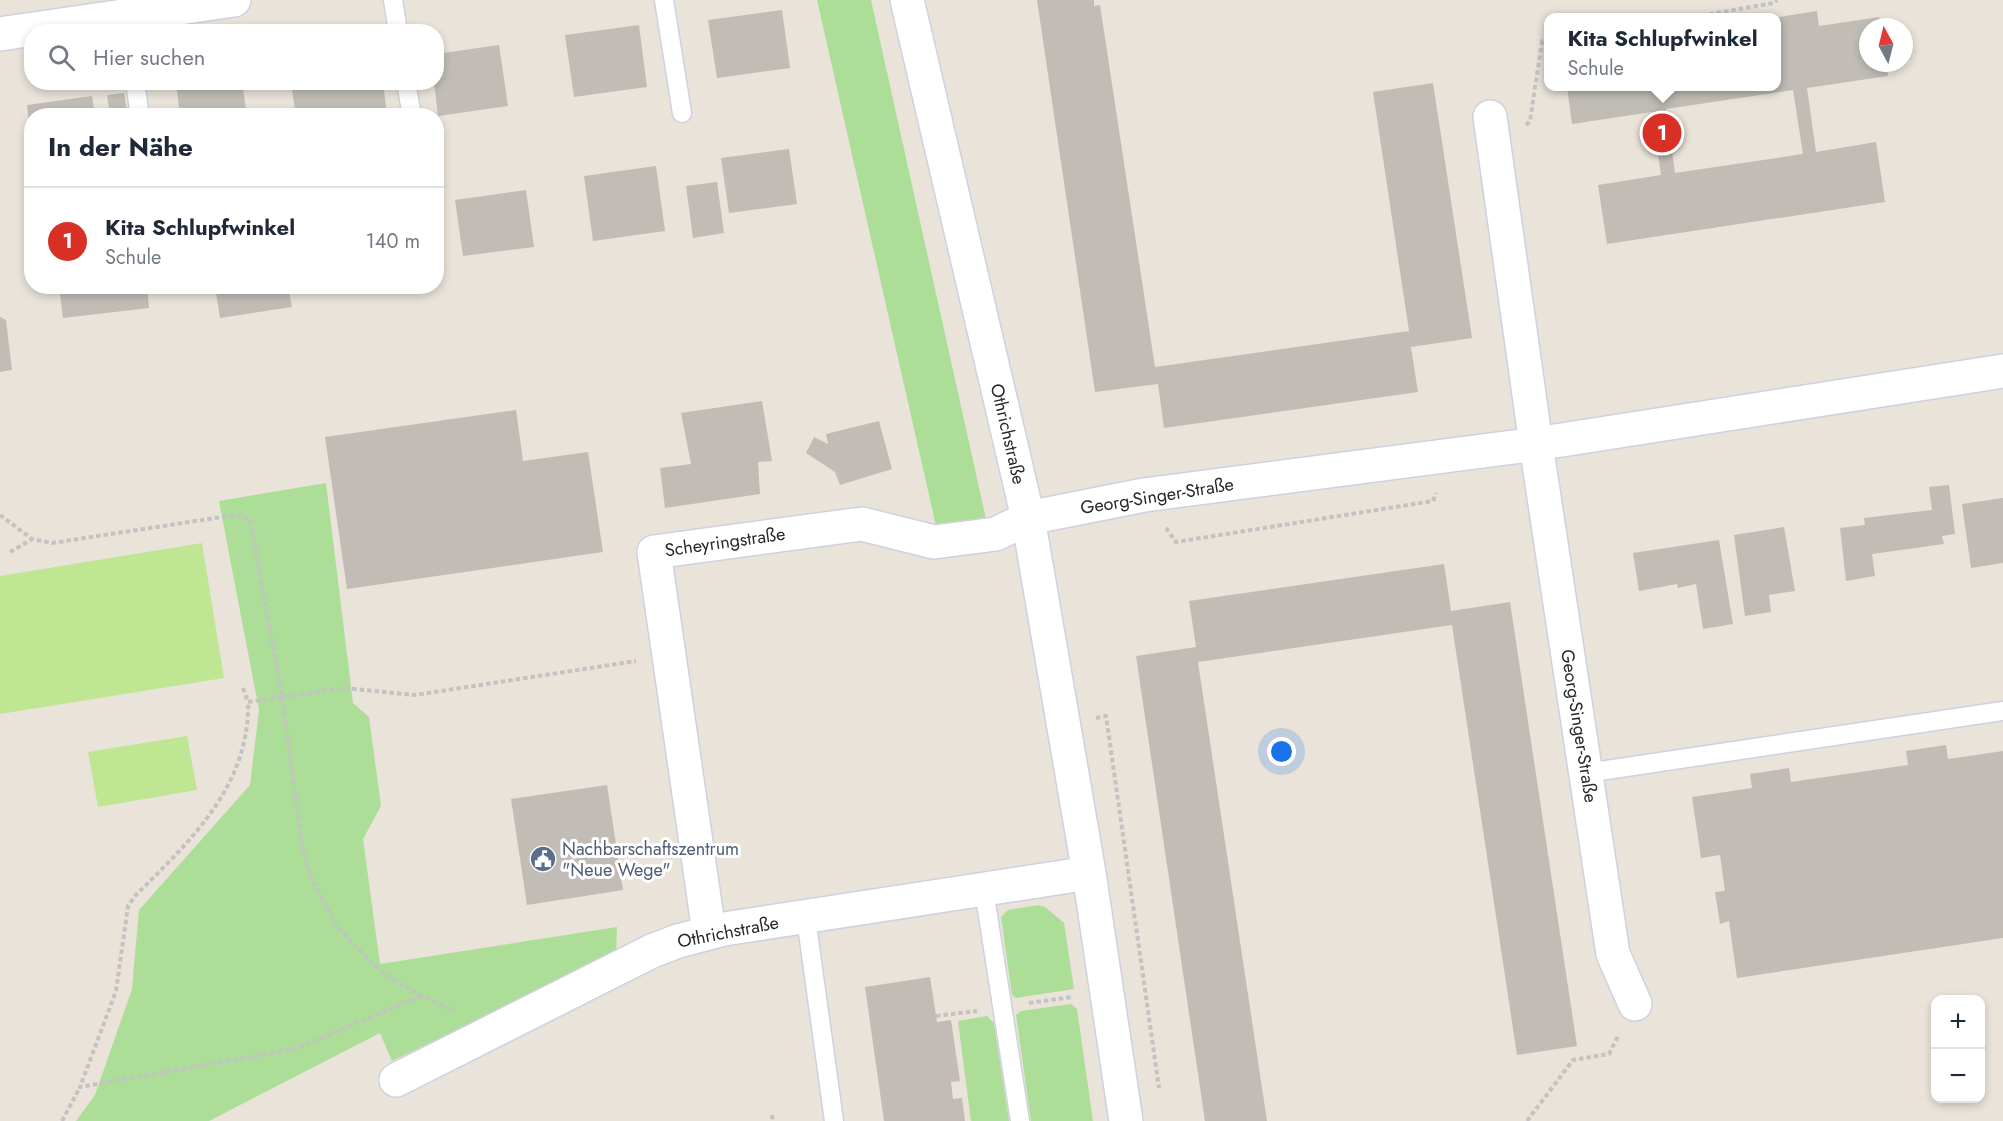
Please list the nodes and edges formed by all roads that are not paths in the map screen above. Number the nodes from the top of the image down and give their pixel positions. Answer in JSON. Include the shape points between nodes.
{"nodes":[{"id":1,"x":234,"y":0,"type":"edge"},
{"id":2,"x":393,"y":0,"type":"edge"},
{"id":3,"x":664,"y":0,"type":"edge"},
{"id":4,"x":907,"y":0,"type":"edge"},
{"id":5,"x":126,"y":23,"type":"edge"},
{"id":6,"x":397,"y":24,"type":"edge"},
{"id":7,"x":24,"y":32,"type":"edge"},
{"id":8,"x":0,"y":34,"type":"edge"},
{"id":9,"x":136,"y":90,"type":"edge"},
{"id":10,"x":407,"y":90,"type":"edge"},
{"id":11,"x":139,"y":108,"type":"edge"},
{"id":12,"x":411,"y":108,"type":"edge"},
{"id":13,"x":682,"y":113,"type":"dead end"},
{"id":14,"x":1490,"y":117,"type":"dead end"},
{"id":15,"x":2003,"y":371,"type":"edge"},
{"id":16,"x":1536,"y":444,"type":"junction"},
{"id":17,"x":1028,"y":518,"type":"junction"},
{"id":18,"x":2003,"y":711,"type":"edge"},
{"id":19,"x":1586,"y":773,"type":"junction"},
{"id":20,"x":1089,"y":873,"type":"junction"},
{"id":21,"x":984,"y":890,"type":"junction"},
{"id":22,"x":806,"y":918,"type":"junction"},
{"id":23,"x":709,"y":932,"type":"junction"},
{"id":24,"x":1635,"y":1004,"type":"road end"},
{"id":25,"x":396,"y":1080,"type":"dead end"},
{"id":26,"x":834,"y":1121,"type":"edge"},
{"id":27,"x":1020,"y":1121,"type":"edge"},
{"id":28,"x":1125,"y":1121,"type":"edge"}],
"edges":[{"from":1,"to":5,"type":"street"},
{"from":2,"to":6,"type":"lane"},
{"from":3,"to":13,"type":"lane"},
{"from":4,"to":17,"type":"street","name":"Othrichstraße"},
{"from":7,"to":8,"type":"street"},
{"from":9,"to":11,"type":"lane"},
{"from":10,"to":12,"type":"lane"},
{"from":14,"to":16,"type":"street","name":"Georg-Singer-Straße"},
{"from":15,"to":16,"type":"street","name":"Georg-Singer-Straße"},
{"from":16,"to":17,"type":"street","name":"Georg-Singer-Straße","via":[[1144,495]]},
{"from":16,"to":19,"type":"street","name":"Georg-Singer-Straße"},
{"from":17,"to":20,"type":"street","name":"Othrichstraße"},
{"from":17,"to":23,"type":"street","name":"Scheyringstraße","via":[[996,534],[934,542],[862,524],[654,552]]},
{"from":18,"to":19,"type":"lane"},
{"from":19,"to":24,"type":"street","name":"Georg-Singer-Straße","via":[[1613,954]]},
{"from":20,"to":21,"type":"street","name":"Othrichstraße"},
{"from":20,"to":28,"type":"street","name":"Othrichstraße"},
{"from":21,"to":22,"type":"street","name":"Othrichstraße"},
{"from":21,"to":27,"type":"lane"},
{"from":22,"to":23,"type":"street","name":"Othrichstraße"},
{"from":22,"to":26,"type":"lane"},
{"from":23,"to":25,"type":"street","name":"Othrichstraße","via":[[652,951]]}]}
